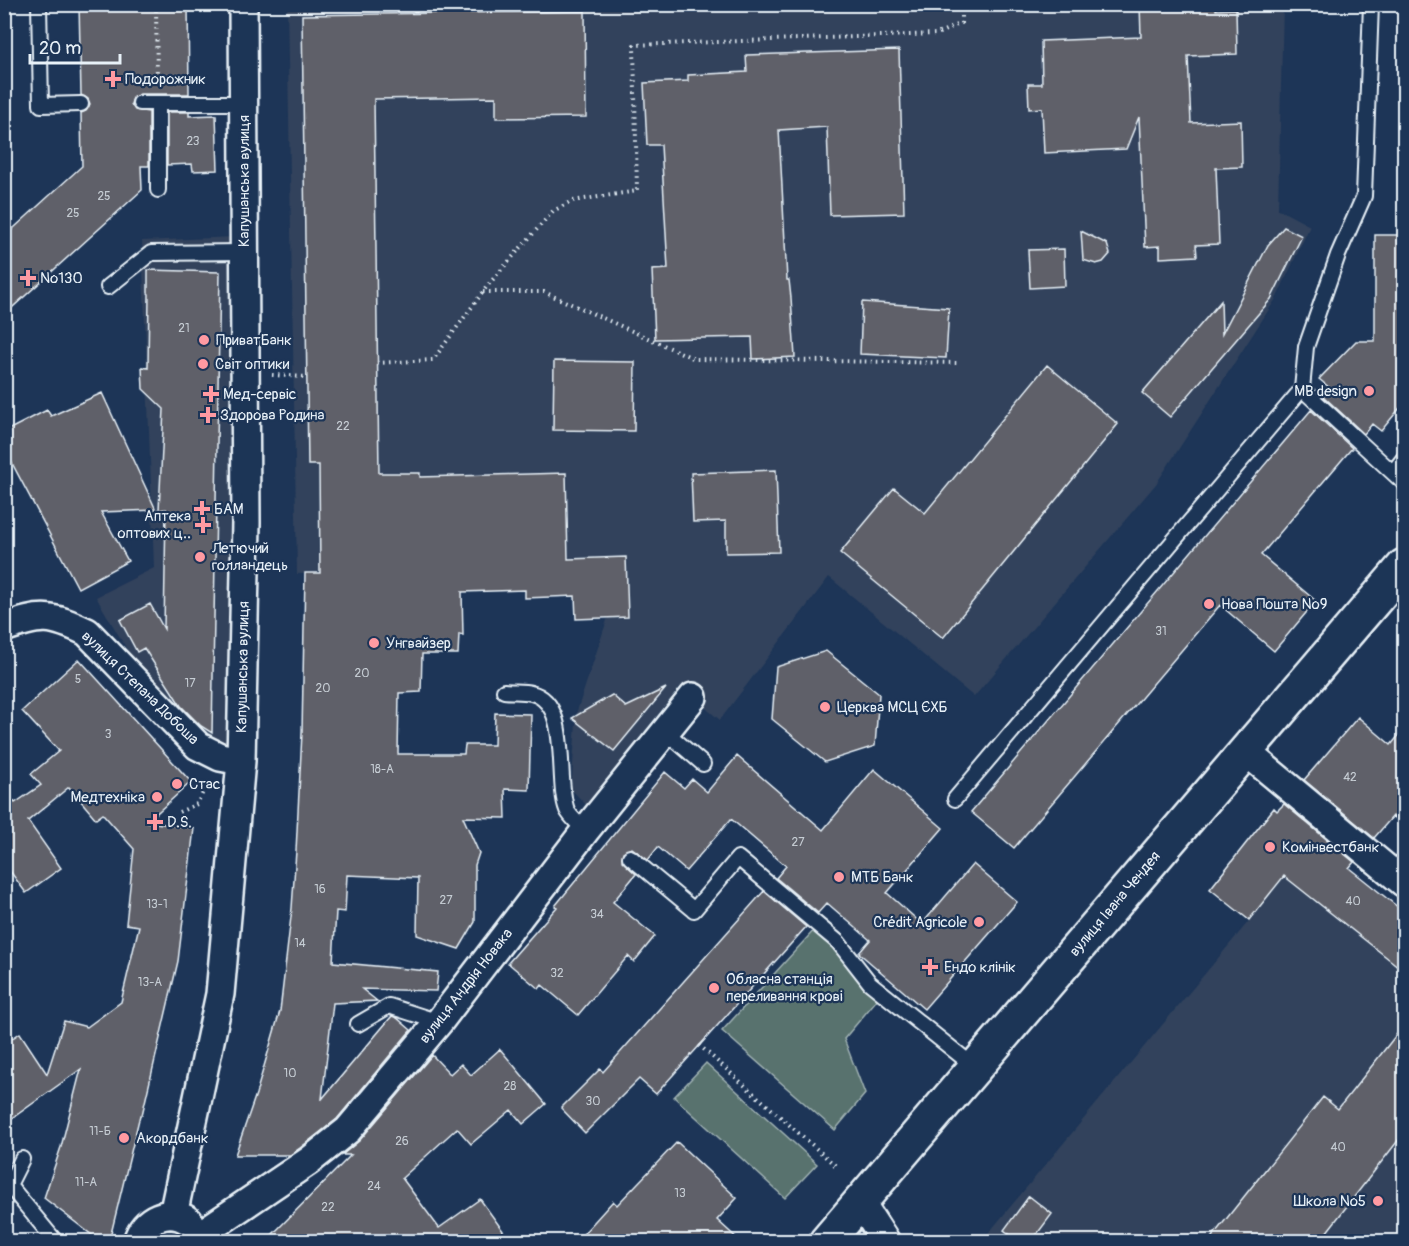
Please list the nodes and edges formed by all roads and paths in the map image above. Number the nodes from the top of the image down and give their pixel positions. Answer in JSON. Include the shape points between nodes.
{"nodes":[{"id":1,"x":39,"y":4,"type":"edge"},
{"id":2,"x":156,"y":4,"type":"edge"},
{"id":3,"x":243,"y":4,"type":"edge"},
{"id":4,"x":961,"y":4,"type":"edge"},
{"id":5,"x":1371,"y":4,"type":"edge"},
{"id":6,"x":140,"y":103,"type":"dead end"},
{"id":7,"x":158,"y":103,"type":"junction"},
{"id":8,"x":244,"y":103,"type":"junction"},
{"id":9,"x":81,"y":104,"type":"dead end"},
{"id":10,"x":158,"y":190,"type":"dead end"},
{"id":11,"x":244,"y":252,"type":"junction"},
{"id":12,"x":108,"y":287,"type":"dead end"},
{"id":13,"x":482,"y":292,"type":"junction"},
{"id":14,"x":377,"y":363,"type":"dead end"},
{"id":15,"x":957,"y":363,"type":"dead end"},
{"id":16,"x":1302,"y":389,"type":"junction"},
{"id":17,"x":1404,"y":458,"type":"edge"},
{"id":18,"x":1393,"y":471,"type":"junction"},
{"id":19,"x":1404,"y":483,"type":"edge"},
{"id":20,"x":1404,"y":566,"type":"edge"},
{"id":21,"x":4,"y":628,"type":"edge"},
{"id":22,"x":504,"y":691,"type":"dead end"},
{"id":23,"x":693,"y":697,"type":"dead end"},
{"id":24,"x":666,"y":732,"type":"junction"},
{"id":25,"x":1245,"y":751,"type":"junction"},
{"id":26,"x":231,"y":759,"type":"junction"},
{"id":27,"x":703,"y":764,"type":"dead end"},
{"id":28,"x":955,"y":800,"type":"dead end"},
{"id":29,"x":179,"y":812,"type":"dead end"},
{"id":30,"x":585,"y":831,"type":"junction"},
{"id":31,"x":630,"y":856,"type":"dead end"},
{"id":32,"x":1400,"y":872,"type":"edge"},
{"id":33,"x":439,"y":1023,"type":"junction"},
{"id":34,"x":358,"y":1024,"type":"dead end"},
{"id":35,"x":699,"y":1045,"type":"dead end"},
{"id":36,"x":976,"y":1068,"type":"junction"},
{"id":37,"x":22,"y":1160,"type":"dead end"},
{"id":38,"x":836,"y":1166,"type":"dead end"},
{"id":39,"x":860,"y":1202,"type":"junction"},
{"id":40,"x":173,"y":1215,"type":"junction"},
{"id":41,"x":202,"y":1238,"type":"edge"},
{"id":42,"x":56,"y":1242,"type":"edge"},
{"id":43,"x":137,"y":1242,"type":"edge"},
{"id":44,"x":826,"y":1242,"type":"edge"},
{"id":45,"x":886,"y":1242,"type":"edge"}],
"edges":[{"from":1,"to":9,"type":"lane","via":[[41,105]]},
{"from":2,"to":7,"type":"path"},
{"from":3,"to":8,"type":"street","name":"Капушанська вулиця"},
{"from":4,"to":13,"type":"path","via":[[961,23],[937,34],[634,45],[637,191],[572,201],[553,211]]},
{"from":5,"to":16,"type":"lane","via":[[1364,196],[1338,255],[1306,347]]},
{"from":6,"to":7,"type":"lane"},
{"from":7,"to":8,"type":"lane"},
{"from":7,"to":10,"type":"lane"},
{"from":8,"to":11,"type":"street","name":"Капушанська вулиця"},
{"from":11,"to":12,"type":"lane","via":[[151,253]]},
{"from":11,"to":26,"type":"street","name":"Капушанська вулиця","via":[[246,523]]},
{"from":13,"to":14,"type":"path","via":[[433,360]]},
{"from":13,"to":15,"type":"path","via":[[544,292],[696,359]]},
{"from":16,"to":18,"type":"lane"},
{"from":16,"to":28,"type":"lane"},
{"from":17,"to":18,"type":"lane"},
{"from":18,"to":19,"type":"lane"},
{"from":20,"to":25,"type":"main road","name":"вулиця Івана Чендея"},
{"from":21,"to":26,"type":"street","name":"вулиця Степана Добоша","via":[[45,616],[87,632],[198,746]]},
{"from":22,"to":30,"type":"lane","via":[[532,693],[553,710],[567,812]]},
{"from":23,"to":24,"type":"street","name":"вулиця Андрія Новака"},
{"from":24,"to":27,"type":"lane"},
{"from":24,"to":30,"type":"street","name":"вулиця Андрія Новака"},
{"from":25,"to":32,"type":"street"},
{"from":25,"to":36,"type":"main road","name":"вулиця Івана Чендея"},
{"from":26,"to":29,"type":"path","via":[[197,804]]},
{"from":26,"to":40,"type":"street","name":"Капушанська вулиця","via":[[220,994]]},
{"from":30,"to":33,"type":"street","name":"вулиця Андрія Новака"},
{"from":31,"to":36,"type":"lane","via":[[694,910],[738,858],[838,942],[870,983]]},
{"from":33,"to":34,"type":"lane","via":[[389,1006]]},
{"from":33,"to":41,"type":"street","name":"вулиця Андрія Новака","via":[[348,1130]]},
{"from":35,"to":38,"type":"path"},
{"from":36,"to":39,"type":"main road","name":"вулиця Івана Чендея"},
{"from":37,"to":42,"type":"lane","via":[[9,1185]]},
{"from":39,"to":44,"type":"main road","name":"вулиця Івана Чендея"},
{"from":39,"to":45,"type":"street"},
{"from":40,"to":41,"type":"street","via":[[194,1224]]},
{"from":40,"to":43,"type":"street","via":[[152,1220]]}]}
